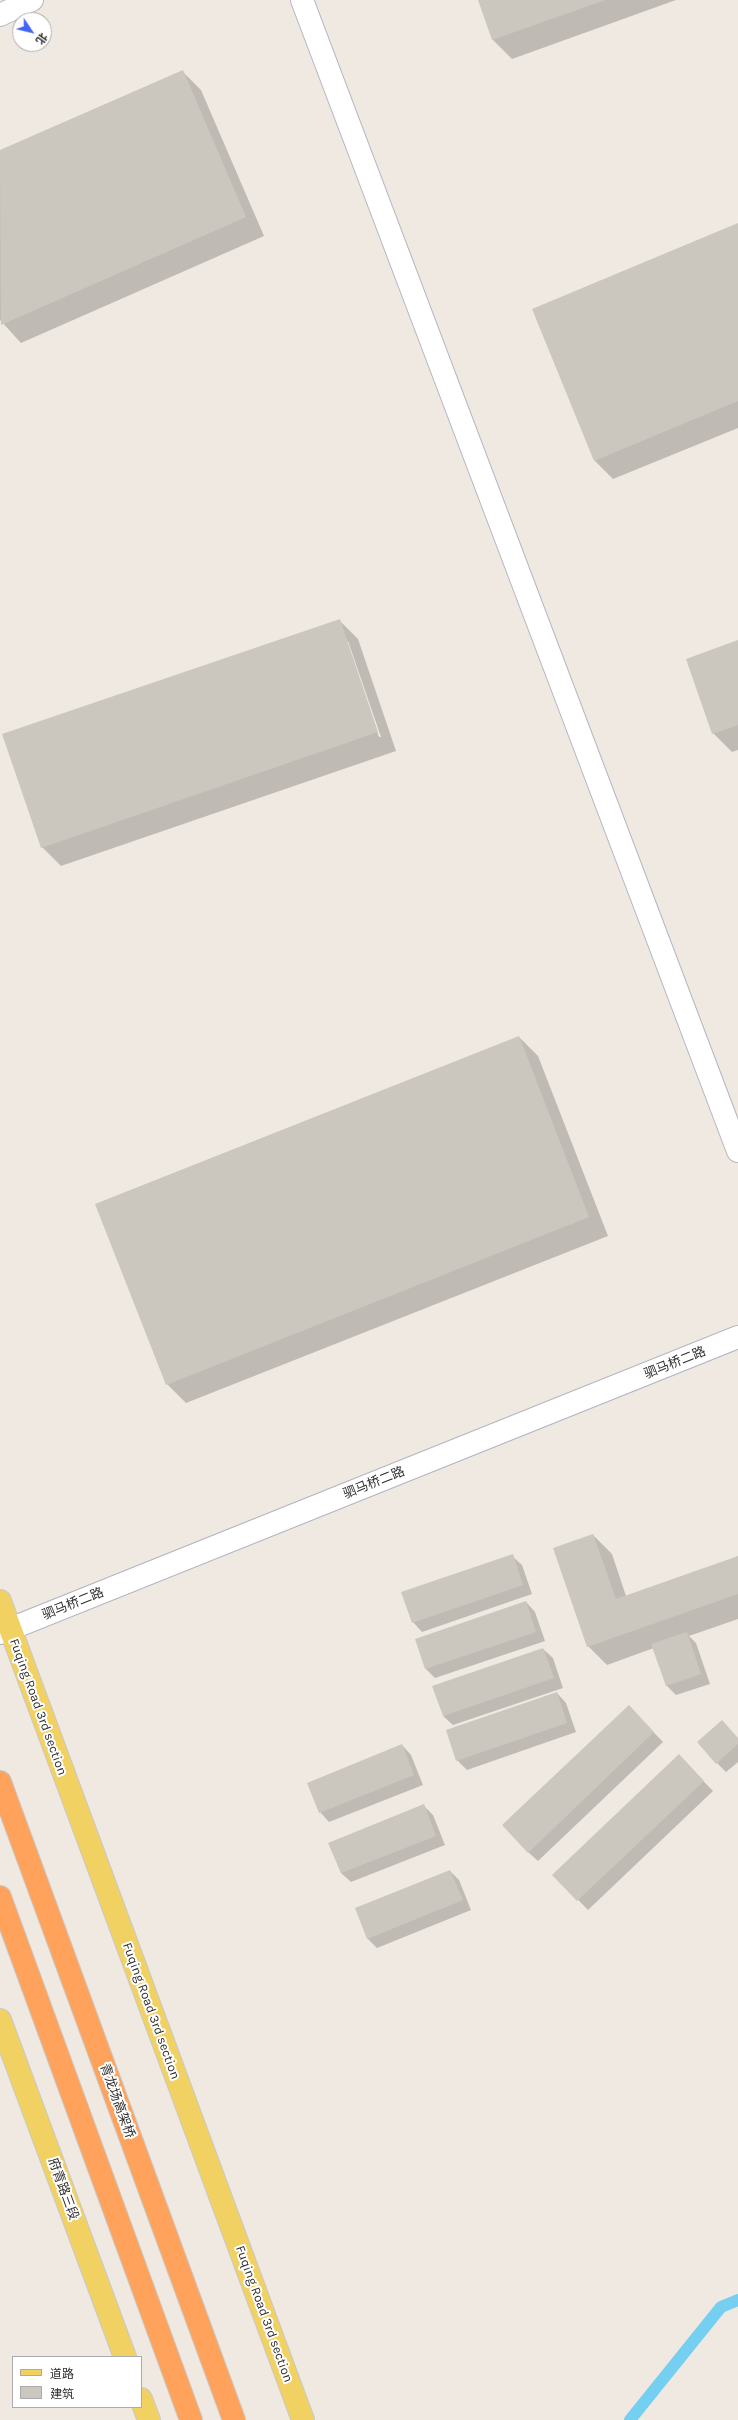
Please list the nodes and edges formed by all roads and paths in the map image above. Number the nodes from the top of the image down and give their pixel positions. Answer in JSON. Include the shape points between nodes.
{"nodes":[{"id":1,"x":32,"y":0,"type":"edge"},
{"id":2,"x":302,"y":0,"type":"edge"},
{"id":3,"x":0,"y":15,"type":"edge"},
{"id":4,"x":738,"y":1151,"type":"edge"},
{"id":5,"x":738,"y":1337,"type":"edge"},
{"id":6,"x":0,"y":1601,"type":"edge"},
{"id":7,"x":5,"y":1631,"type":"edge"},
{"id":8,"x":0,"y":1782,"type":"edge"},
{"id":9,"x":0,"y":1897,"type":"edge"},
{"id":10,"x":0,"y":2020,"type":"edge"},
{"id":11,"x":125,"y":2356,"type":"edge"},
{"id":12,"x":142,"y":2402,"type":"edge"},
{"id":13,"x":149,"y":2420,"type":"edge"},
{"id":14,"x":191,"y":2420,"type":"edge"},
{"id":15,"x":234,"y":2420,"type":"edge"},
{"id":16,"x":303,"y":2420,"type":"edge"}],
"edges":[{"from":1,"to":3,"type":"street"},
{"from":2,"to":4,"type":"street"},
{"from":5,"to":7,"type":"street","name":"驷马桥二路"},
{"from":6,"to":7,"type":"main road","name":"Fuqing Road 3rd section"},
{"from":7,"to":16,"type":"main road","name":"Fuqing Road 3rd section"},
{"from":8,"to":15,"type":"highway","name":"青龙场高架桥"},
{"from":9,"to":14,"type":"highway"},
{"from":10,"to":11,"type":"main road","name":"府青路三段"},
{"from":12,"to":13,"type":"main road"}]}
